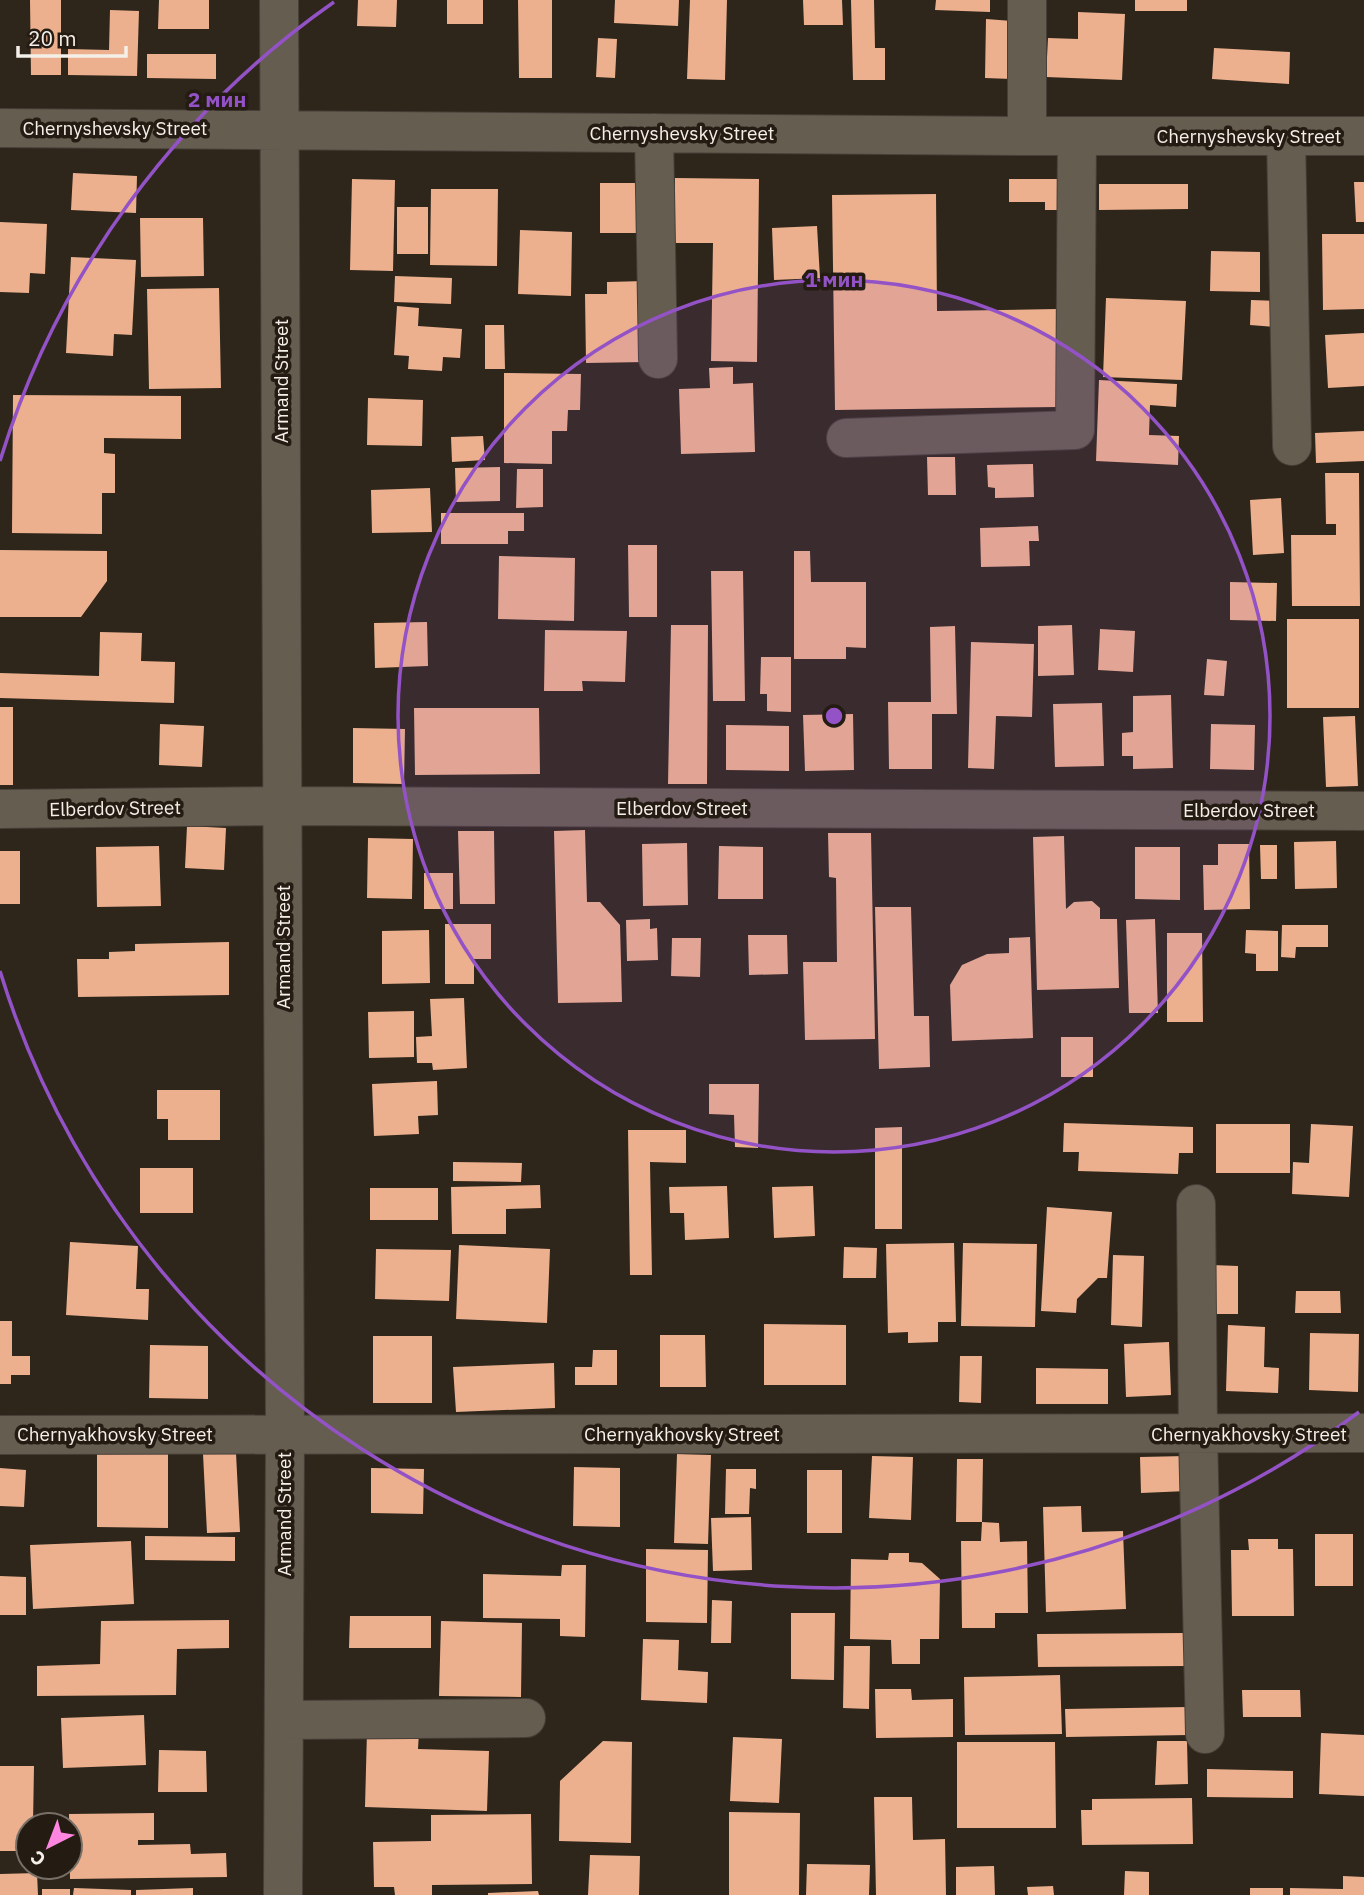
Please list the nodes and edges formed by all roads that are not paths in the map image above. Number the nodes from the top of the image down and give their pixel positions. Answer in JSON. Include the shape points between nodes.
{"nodes":[{"id":1,"x":279,"y":0,"type":"edge"},
{"id":2,"x":1027,"y":0,"type":"edge"},
{"id":3,"x":0,"y":128,"type":"edge"},
{"id":4,"x":280,"y":129,"type":"junction"},
{"id":5,"x":654,"y":133,"type":"junction"},
{"id":6,"x":1027,"y":136,"type":"junction"},
{"id":7,"x":1077,"y":136,"type":"junction"},
{"id":8,"x":1286,"y":136,"type":"junction"},
{"id":9,"x":1364,"y":136,"type":"edge"},
{"id":10,"x":658,"y":359,"type":"dead end"},
{"id":11,"x":846,"y":438,"type":"dead end"},
{"id":12,"x":1292,"y":446,"type":"dead end"},
{"id":13,"x":282,"y":806,"type":"junction"},
{"id":14,"x":0,"y":809,"type":"edge"},
{"id":15,"x":1364,"y":811,"type":"edge"},
{"id":16,"x":1196,"y":1204,"type":"dead end"},
{"id":17,"x":1364,"y":1433,"type":"edge"},
{"id":18,"x":0,"y":1434,"type":"edge"},
{"id":19,"x":285,"y":1434,"type":"junction"},
{"id":20,"x":1198,"y":1434,"type":"junction"},
{"id":21,"x":526,"y":1718,"type":"dead end"},
{"id":22,"x":284,"y":1720,"type":"junction"},
{"id":23,"x":1205,"y":1734,"type":"dead end"},
{"id":24,"x":283,"y":1895,"type":"edge"}],
"edges":[{"from":1,"to":4,"type":"street","name":"Armand Street"},
{"from":2,"to":6,"type":"street"},
{"from":3,"to":4,"type":"street","name":"Chernyshevsky Street"},
{"from":4,"to":5,"type":"street","name":"Chernyshevsky Street"},
{"from":4,"to":13,"type":"street","name":"Armand Street"},
{"from":5,"to":6,"type":"street","name":"Chernyshevsky Street"},
{"from":5,"to":10,"type":"street"},
{"from":6,"to":7,"type":"street","name":"Chernyshevsky Street"},
{"from":7,"to":8,"type":"street","name":"Chernyshevsky Street"},
{"from":7,"to":11,"type":"street","via":[[1075,430]]},
{"from":8,"to":9,"type":"street","name":"Chernyshevsky Street"},
{"from":8,"to":12,"type":"street"},
{"from":13,"to":14,"type":"street","name":"Elberdov Street"},
{"from":13,"to":15,"type":"street","name":"Elberdov Street"},
{"from":13,"to":19,"type":"street","name":"Armand Street"},
{"from":16,"to":20,"type":"street"},
{"from":17,"to":20,"type":"street","name":"Chernyakhovsky Street"},
{"from":18,"to":19,"type":"street","name":"Chernyakhovsky Street"},
{"from":19,"to":20,"type":"street","name":"Chernyakhovsky Street"},
{"from":19,"to":22,"type":"street","name":"Armand Street"},
{"from":20,"to":23,"type":"street"},
{"from":21,"to":22,"type":"street"},
{"from":22,"to":24,"type":"street","name":"Armand Street"}]}
